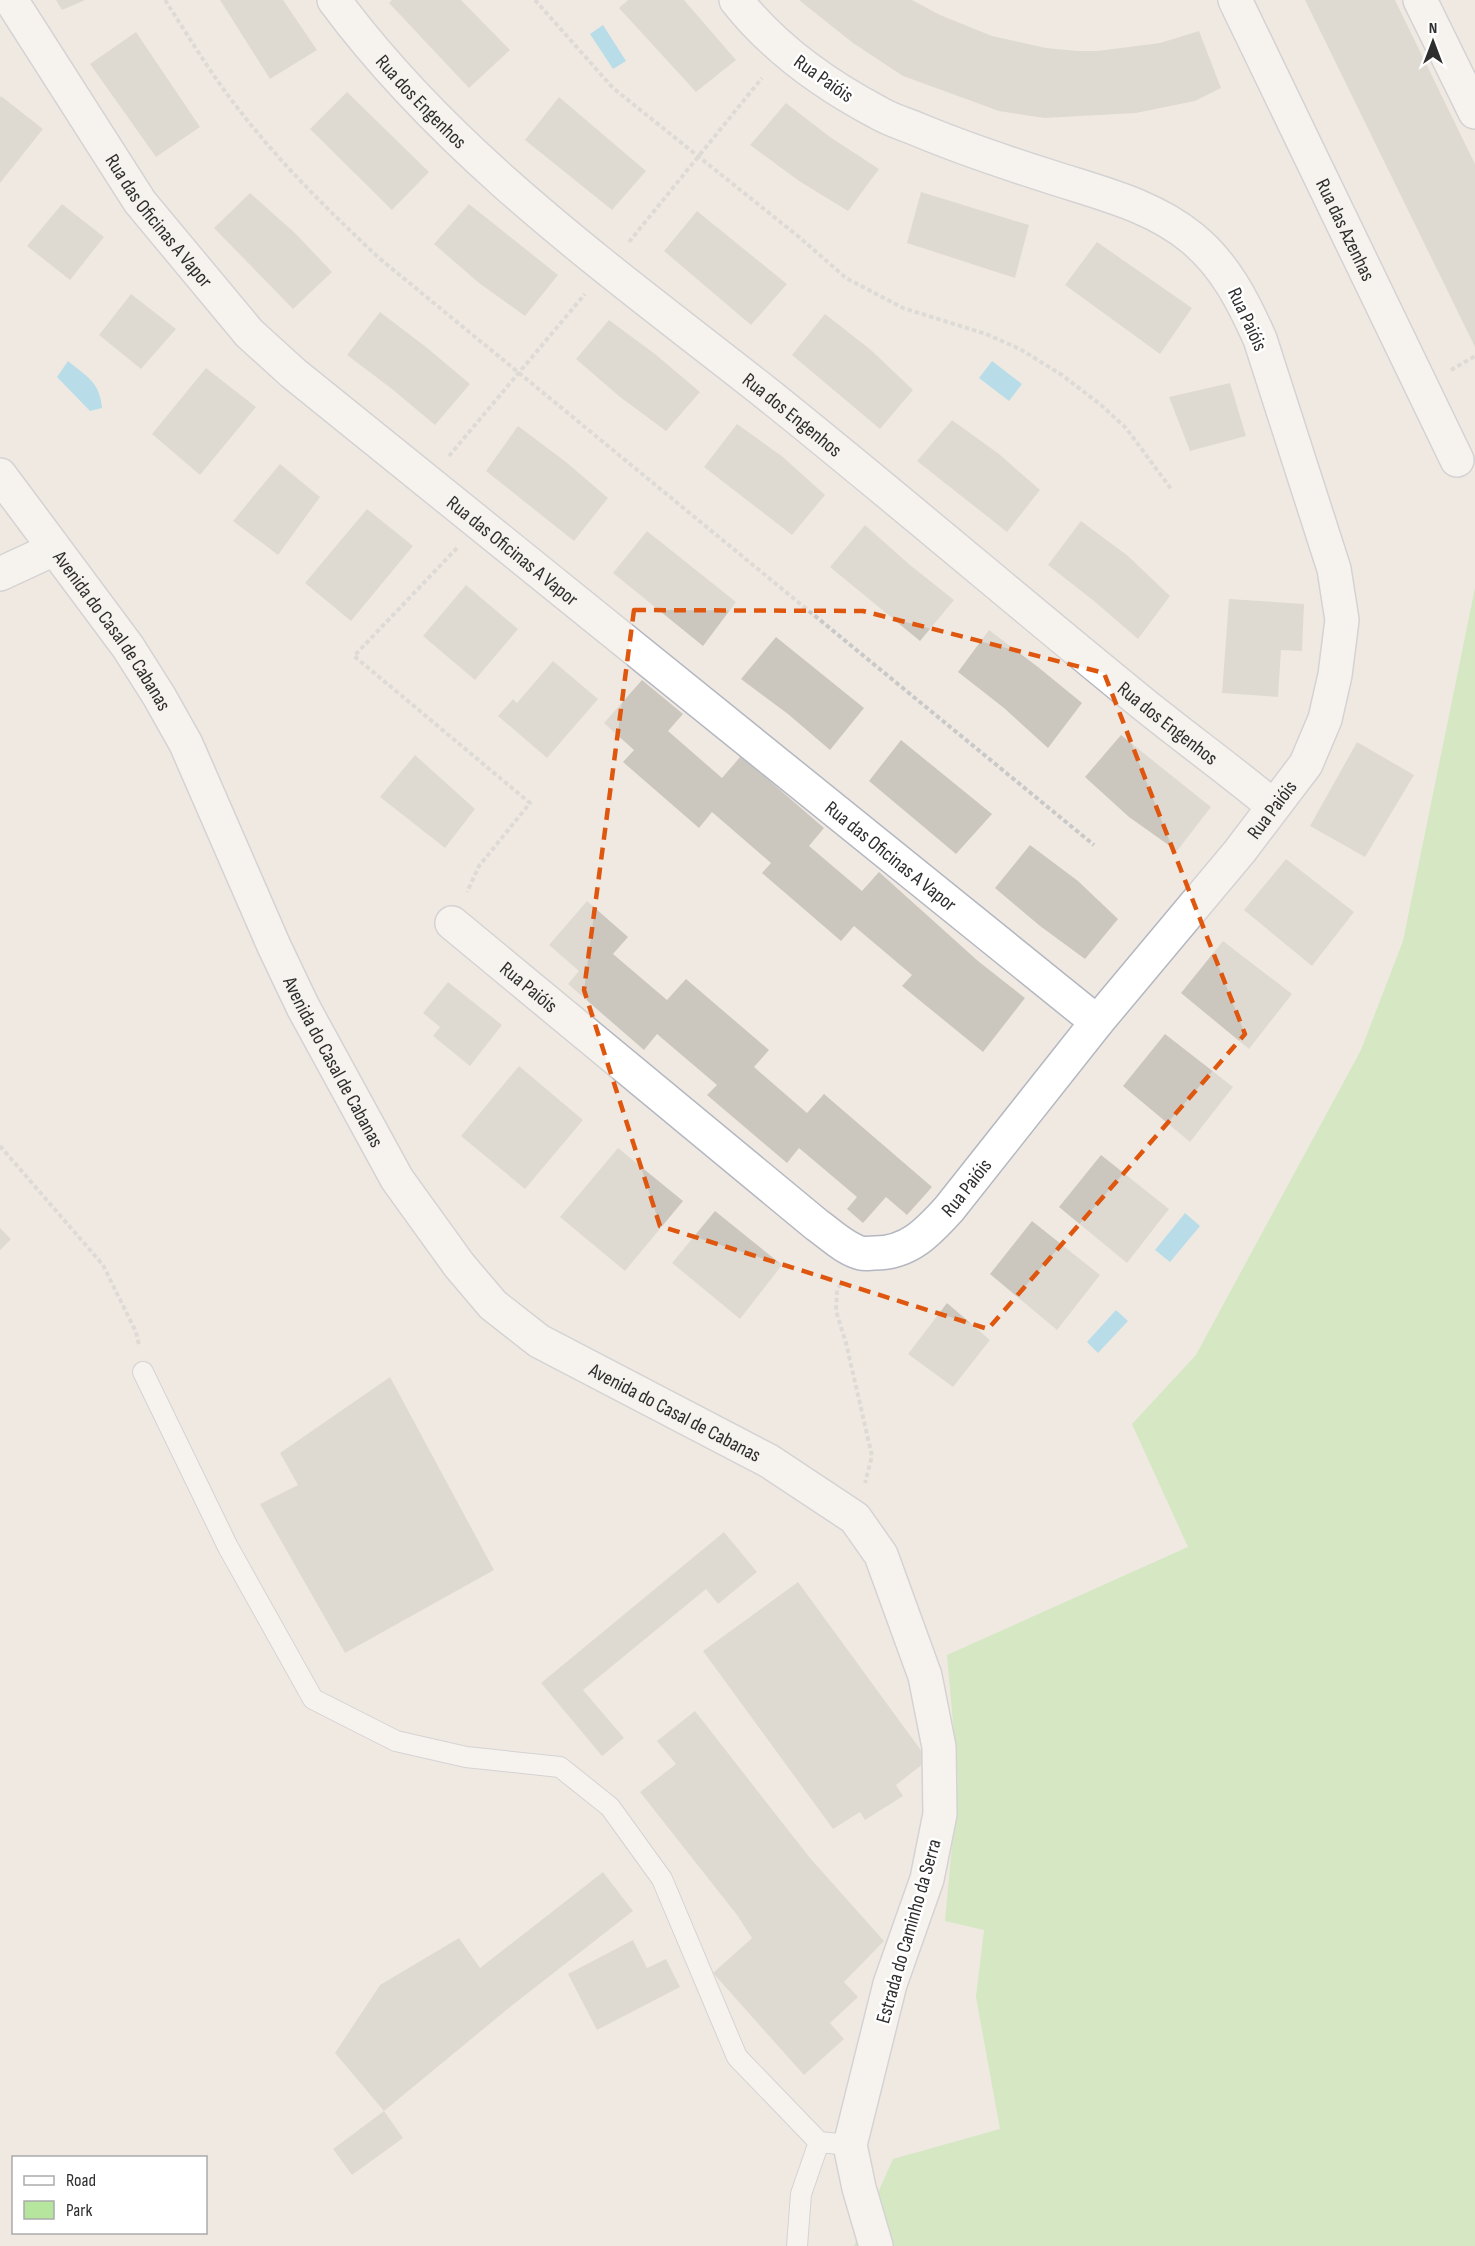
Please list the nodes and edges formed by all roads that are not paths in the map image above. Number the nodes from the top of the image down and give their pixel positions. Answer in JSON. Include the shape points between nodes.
{"nodes":[{"id":1,"x":11,"y":0,"type":"edge"},
{"id":2,"x":334,"y":0,"type":"edge"},
{"id":3,"x":736,"y":0,"type":"edge"},
{"id":4,"x":1235,"y":0,"type":"edge"},
{"id":5,"x":1420,"y":0,"type":"edge"},
{"id":6,"x":1475,"y":112,"type":"edge"},
{"id":7,"x":1457,"y":460,"type":"dead end"},
{"id":8,"x":0,"y":475,"type":"edge"},
{"id":9,"x":54,"y":549,"type":"junction"},
{"id":10,"x":0,"y":574,"type":"edge"},
{"id":11,"x":1273,"y":806,"type":"junction"},
{"id":12,"x":452,"y":922,"type":"dead end"},
{"id":13,"x":1097,"y":1022,"type":"junction"},
{"id":14,"x":143,"y":1372,"type":"road end"},
{"id":15,"x":826,"y":1498,"type":"joint"},
{"id":16,"x":834,"y":2144,"type":"junction"},
{"id":17,"x":797,"y":2246,"type":"edge"},
{"id":18,"x":876,"y":2246,"type":"edge"}],
"edges":[{"from":1,"to":13,"type":"street","name":"Rua das Oficinas A Vapor","via":[[140,202],[249,333],[293,373]]},
{"from":2,"to":11,"type":"street","name":"Rua dos Engenhos","via":[[361,37],[430,112],[525,200]]},
{"from":3,"to":11,"type":"street","name":"Rua Paióis","via":[[756,25],[785,50],[832,86],[879,113],[1160,216],[1192,238],[1225,272],[1260,339],[1334,569],[1342,620],[1325,718],[1306,764]]},
{"from":4,"to":7,"type":"street","name":"Rua das Azenhas"},
{"from":5,"to":6,"type":"street"},
{"from":8,"to":9,"type":"street","name":"Avenida do Casal de Cabanas"},
{"from":9,"to":10,"type":"street"},
{"from":9,"to":15,"type":"street","name":"Avenida do Casal de Cabanas","via":[[128,647],[186,744],[303,1007],[397,1179],[459,1265],[493,1305],[539,1341],[770,1461]]},
{"from":11,"to":13,"type":"street","name":"Rua Paióis"},
{"from":12,"to":13,"type":"street","name":"Rua Paióis","via":[[817,1225],[861,1253],[907,1247],[926,1234]]},
{"from":14,"to":16,"type":"lane","via":[[228,1547],[313,1699],[396,1741],[466,1757],[560,1767],[610,1807],[662,1879],[738,2057]]},
{"from":15,"to":16,"type":"street","name":"Estrada do Caminho da Serra","via":[[855,1518],[882,1555],[925,1676],[939,1747],[940,1814],[927,1879]]},
{"from":16,"to":17,"type":"lane","via":[[801,2194]]},
{"from":16,"to":18,"type":"street","name":"Estrada do Caminho da Serra","via":[[859,2188]]}]}
